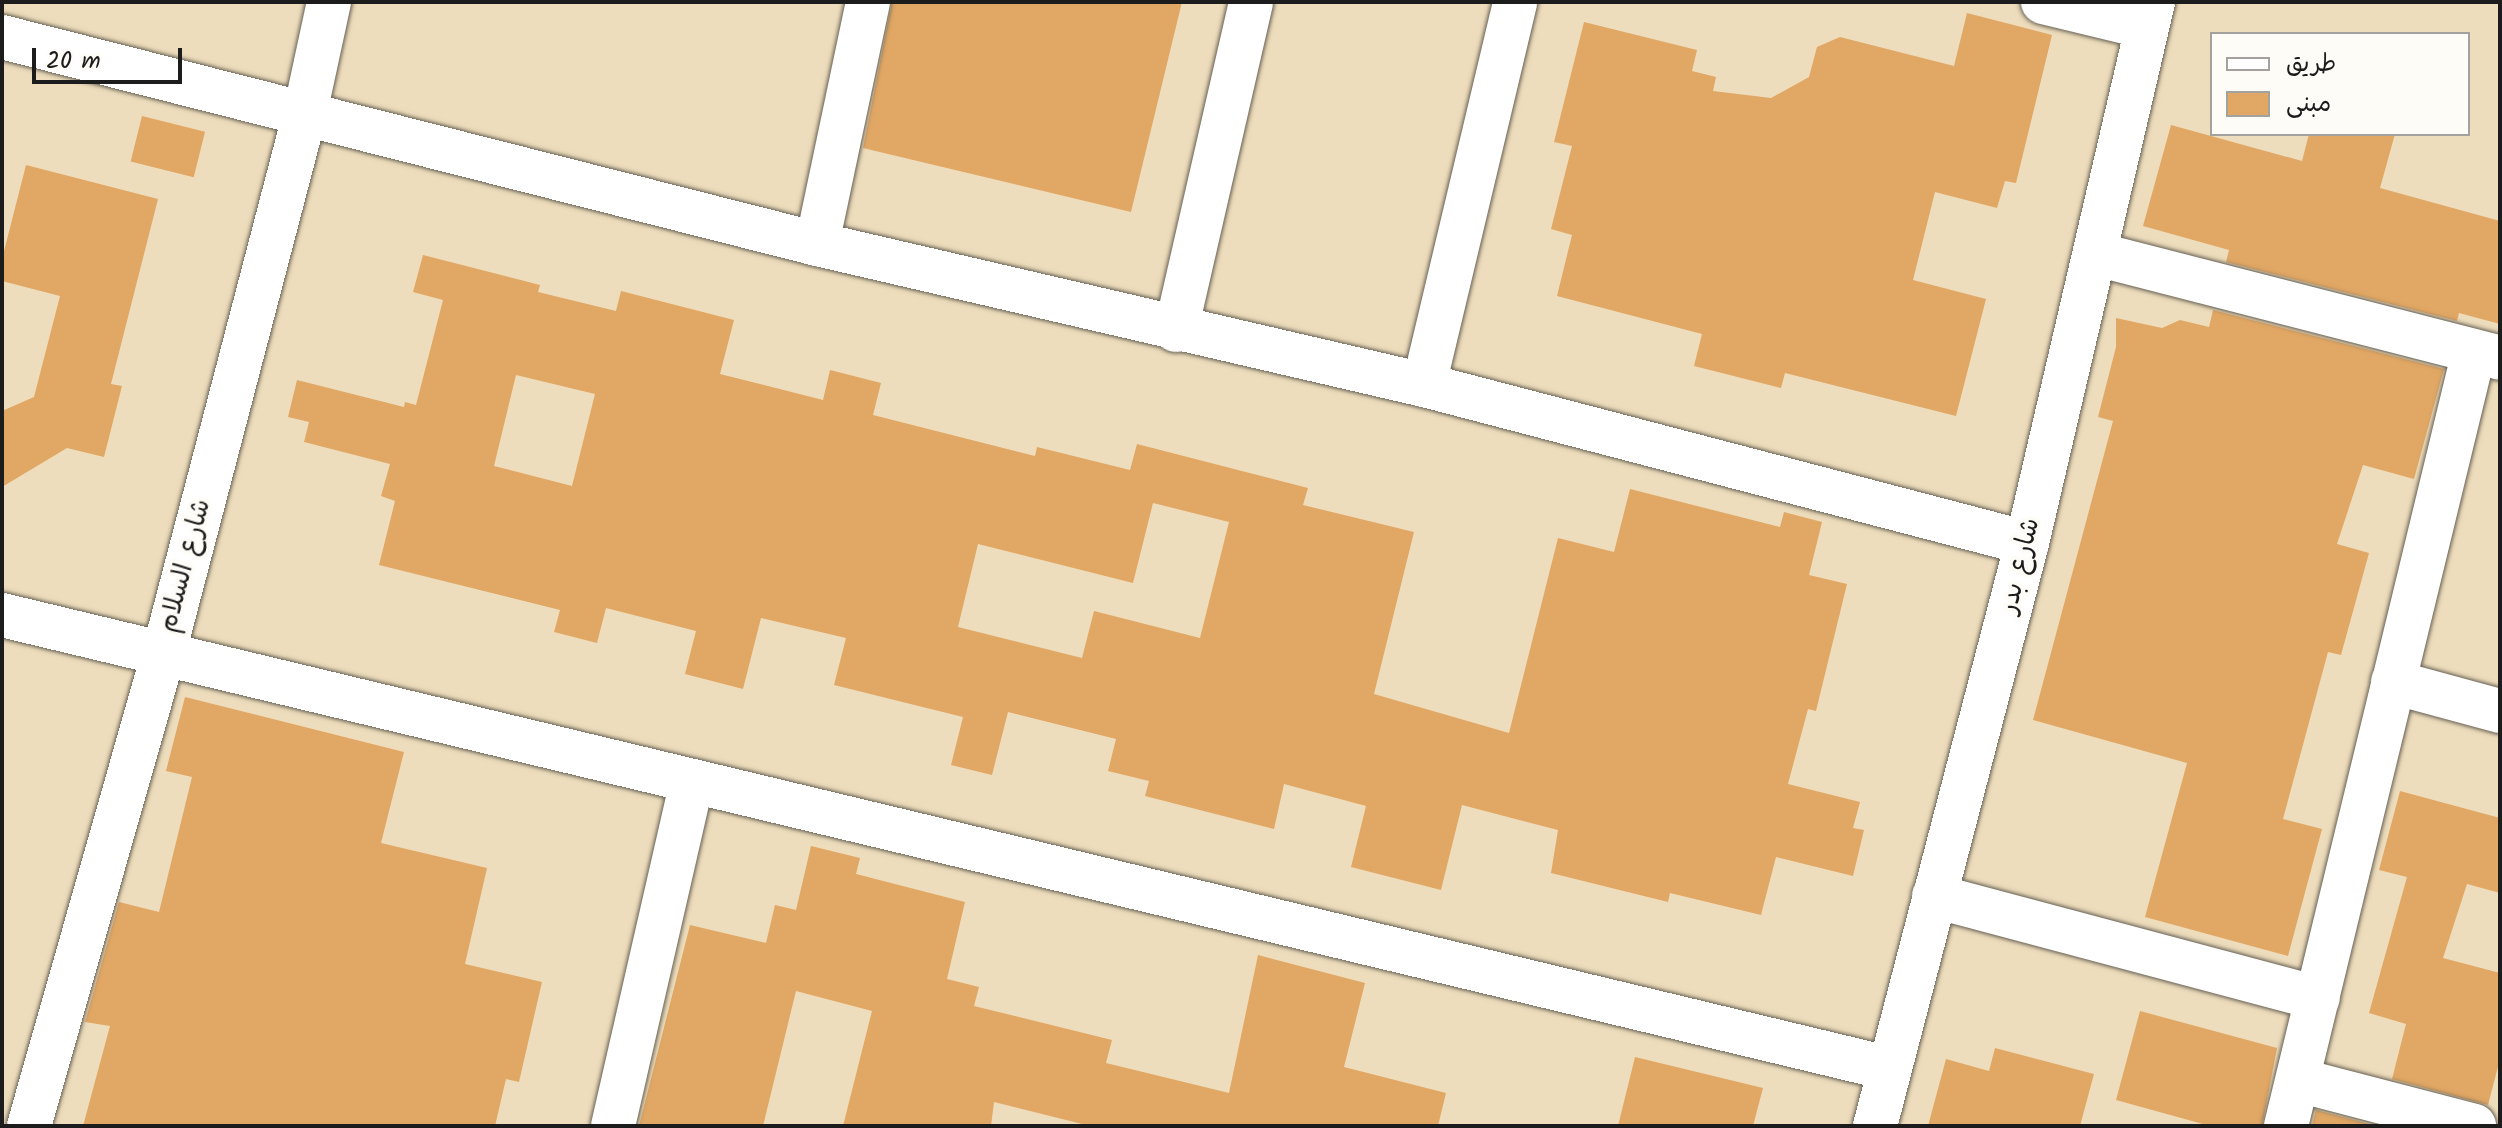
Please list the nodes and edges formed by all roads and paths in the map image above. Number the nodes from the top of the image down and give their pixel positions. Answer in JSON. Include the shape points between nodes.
{"nodes":[{"id":1,"x":329,"y":2,"type":"edge"},
{"id":2,"x":868,"y":2,"type":"edge"},
{"id":3,"x":1251,"y":2,"type":"edge"},
{"id":4,"x":1515,"y":2,"type":"edge"},
{"id":5,"x":2043,"y":2,"type":"edge"},
{"id":6,"x":2150,"y":15,"type":"edge"},
{"id":7,"x":2,"y":37,"type":"edge"},
{"id":8,"x":305,"y":113,"type":"junction"},
{"id":9,"x":817,"y":244,"type":"junction"},
{"id":10,"x":2096,"y":254,"type":"junction"},
{"id":11,"x":1176,"y":330,"type":"junction"},
{"id":12,"x":2487,"y":354,"type":"edge"},
{"id":13,"x":1424,"y":385,"type":"junction"},
{"id":14,"x":2027,"y":543,"type":"junction"},
{"id":15,"x":2,"y":615,"type":"edge"},
{"id":16,"x":163,"y":656,"type":"junction"},
{"id":17,"x":2393,"y":682,"type":"junction"},
{"id":18,"x":2500,"y":711,"type":"edge"},
{"id":19,"x":691,"y":785,"type":"junction"},
{"id":20,"x":1934,"y":896,"type":"junction"},
{"id":21,"x":2318,"y":998,"type":"junction"},
{"id":22,"x":1888,"y":1068,"type":"junction"},
{"id":23,"x":2298,"y":1080,"type":"junction"},
{"id":24,"x":2462,"y":1124,"type":"edge"},
{"id":25,"x":29,"y":1126,"type":"edge"},
{"id":26,"x":613,"y":1126,"type":"edge"},
{"id":27,"x":1875,"y":1126,"type":"edge"},
{"id":28,"x":2286,"y":1126,"type":"edge"}],
"edges":[{"from":1,"to":8,"type":"street","name":"شارع السلام"},
{"from":2,"to":9,"type":"street"},
{"from":3,"to":11,"type":"street"},
{"from":4,"to":13,"type":"street"},
{"from":5,"to":6,"type":"street"},
{"from":6,"to":10,"type":"street","name":"شارع بدر"},
{"from":7,"to":8,"type":"street"},
{"from":8,"to":9,"type":"street"},
{"from":8,"to":16,"type":"street","name":"شارع السلام"},
{"from":9,"to":11,"type":"street"},
{"from":10,"to":12,"type":"street"},
{"from":10,"to":14,"type":"street","name":"شارع بدر"},
{"from":11,"to":13,"type":"street"},
{"from":12,"to":17,"type":"street"},
{"from":13,"to":14,"type":"street"},
{"from":14,"to":20,"type":"street","name":"شارع بدر"},
{"from":15,"to":16,"type":"street"},
{"from":16,"to":19,"type":"street"},
{"from":16,"to":25,"type":"street","name":"شارع السلام"},
{"from":17,"to":18,"type":"street"},
{"from":17,"to":21,"type":"street"},
{"from":19,"to":22,"type":"street"},
{"from":19,"to":26,"type":"street"},
{"from":20,"to":21,"type":"street"},
{"from":20,"to":22,"type":"street","name":"شارع بدر"},
{"from":21,"to":23,"type":"street"},
{"from":22,"to":27,"type":"street","name":"شارع بدر"},
{"from":23,"to":24,"type":"street"},
{"from":23,"to":28,"type":"street"}]}
